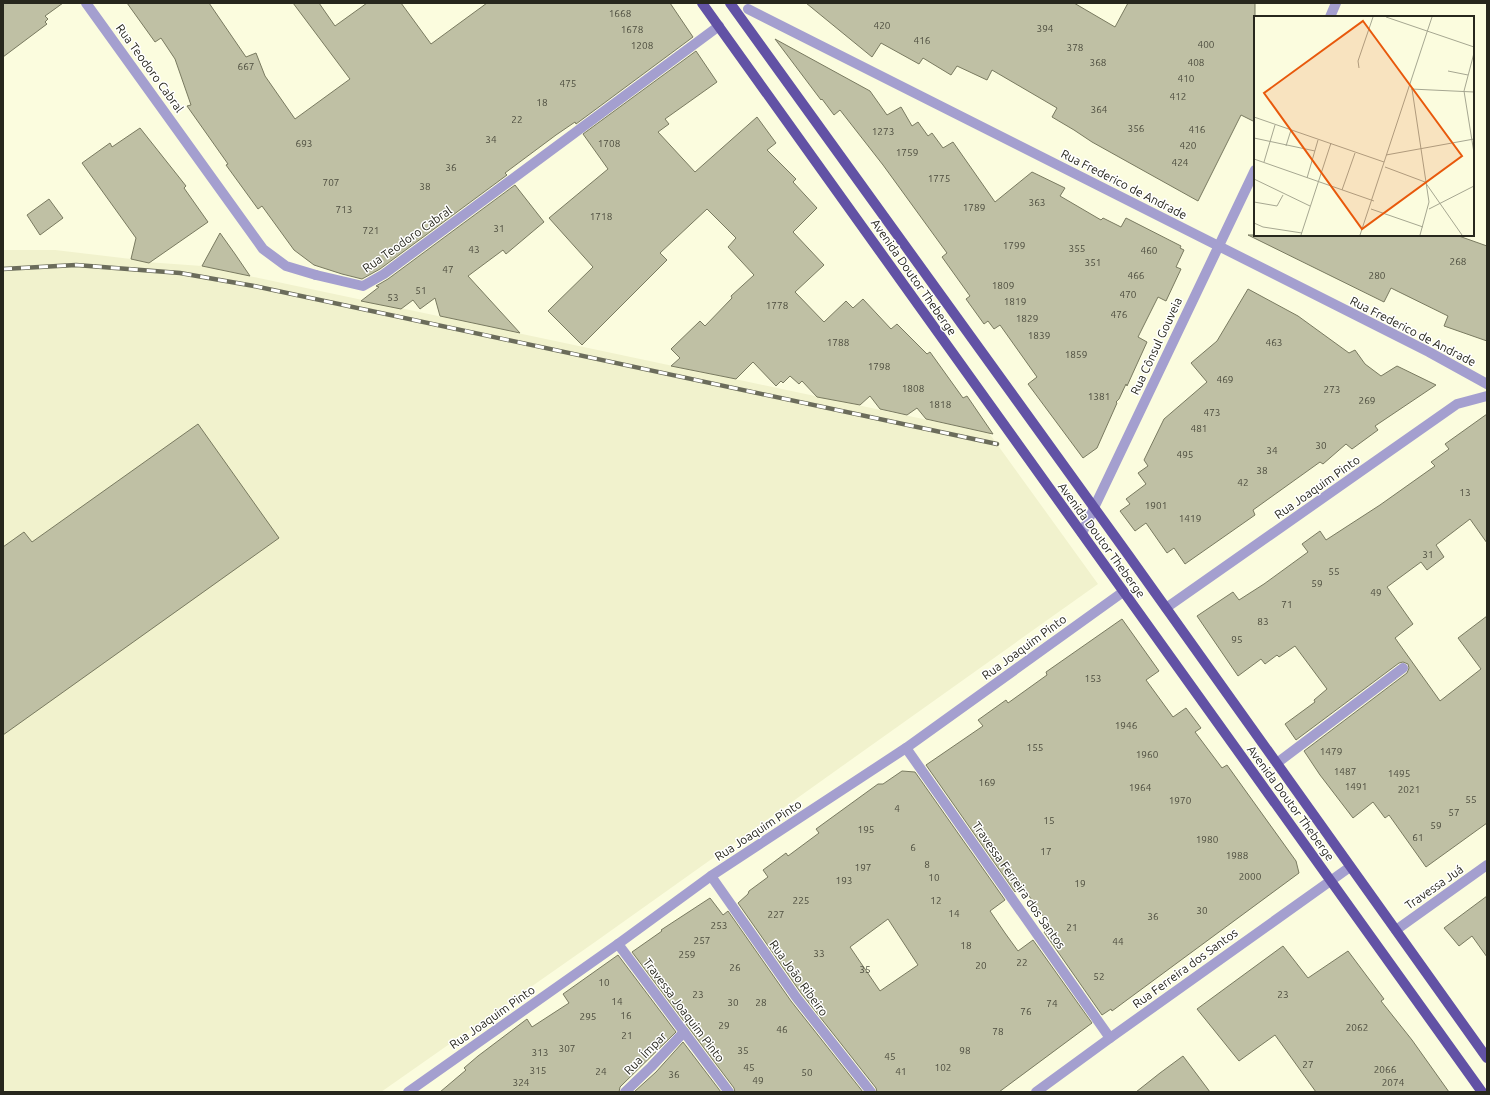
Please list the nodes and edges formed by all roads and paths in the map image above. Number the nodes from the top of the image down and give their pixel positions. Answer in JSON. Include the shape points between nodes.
{"nodes":[{"id":1,"x":86,"y":3,"type":"edge"},
{"id":2,"x":702,"y":3,"type":"edge"},
{"id":3,"x":730,"y":3,"type":"edge"},
{"id":4,"x":1336,"y":3,"type":"edge"},
{"id":5,"x":750,"y":6,"type":"edge"},
{"id":6,"x":1330,"y":16,"type":"edge"},
{"id":7,"x":741,"y":18,"type":"junction"},
{"id":8,"x":719,"y":26,"type":"junction"},
{"id":9,"x":1254,"y":172,"type":"edge"},
{"id":10,"x":1218,"y":246,"type":"junction"},
{"id":11,"x":1487,"y":384,"type":"edge"},
{"id":12,"x":1487,"y":396,"type":"edge"},
{"id":13,"x":1094,"y":507,"type":"junction"},
{"id":14,"x":1082,"y":533,"type":"junction"},
{"id":15,"x":1123,"y":592,"type":"junction"},
{"id":16,"x":1166,"y":608,"type":"junction"},
{"id":17,"x":1403,"y":668,"type":"dead end"},
{"id":18,"x":906,"y":748,"type":"junction"},
{"id":19,"x":1277,"y":763,"type":"junction"},
{"id":20,"x":1487,"y":865,"type":"edge"},
{"id":21,"x":1350,"y":867,"type":"junction"},
{"id":22,"x":710,"y":876,"type":"junction"},
{"id":23,"x":1331,"y":880,"type":"junction"},
{"id":24,"x":1396,"y":930,"type":"junction"},
{"id":25,"x":618,"y":944,"type":"junction"},
{"id":26,"x":684,"y":1032,"type":"junction"},
{"id":27,"x":1110,"y":1038,"type":"junction"},
{"id":28,"x":1487,"y":1058,"type":"edge"},
{"id":29,"x":408,"y":1092,"type":"edge"},
{"id":30,"x":625,"y":1092,"type":"edge"},
{"id":31,"x":729,"y":1092,"type":"edge"},
{"id":32,"x":871,"y":1092,"type":"edge"},
{"id":33,"x":1036,"y":1092,"type":"edge"},
{"id":34,"x":1482,"y":1092,"type":"edge"}],
"edges":[{"from":1,"to":8,"type":"street","name":"Rua Teodoro Cabral","via":[[263,249],[286,266],[363,286],[384,274]]},
{"from":2,"to":8,"type":"main road","name":"Avenida Doutor Theberge"},
{"from":3,"to":7,"type":"main road","name":"Avenida Doutor Theberge"},
{"from":4,"to":6,"type":"street"},
{"from":5,"to":7,"type":"street"},
{"from":5,"to":10,"type":"street","name":"Rua Frederico de Andrade"},
{"from":7,"to":13,"type":"main road","name":"Avenida Doutor Theberge"},
{"from":8,"to":14,"type":"main road","name":"Avenida Doutor Theberge"},
{"from":9,"to":10,"type":"street","name":"Rua Cônsul Gouveia"},
{"from":10,"to":11,"type":"street","name":"Rua Frederico de Andrade"},
{"from":10,"to":13,"type":"street","name":"Rua Cônsul Gouveia"},
{"from":12,"to":16,"type":"street","name":"Rua Joaquim Pinto","via":[[1457,404]]},
{"from":13,"to":14,"type":"street","name":"Rua Cônsul Gouveia"},
{"from":13,"to":16,"type":"main road","name":"Avenida Doutor Theberge"},
{"from":14,"to":15,"type":"main road","name":"Avenida Doutor Theberge"},
{"from":15,"to":18,"type":"street","name":"Rua Joaquim Pinto"},
{"from":15,"to":23,"type":"main road","name":"Avenida Doutor Theberge"},
{"from":16,"to":19,"type":"main road","name":"Avenida Doutor Theberge"},
{"from":17,"to":19,"type":"street"},
{"from":18,"to":22,"type":"street","name":"Rua Joaquim Pinto"},
{"from":18,"to":27,"type":"street","name":"Travessa Ferreira dos Santos"},
{"from":19,"to":21,"type":"main road","name":"Avenida Doutor Theberge"},
{"from":20,"to":24,"type":"street","name":"Travessa Juá"},
{"from":21,"to":23,"type":"street","name":"Rua Ferreira dos Santos"},
{"from":21,"to":24,"type":"main road","name":"Avenida Doutor Theberge"},
{"from":22,"to":25,"type":"street","name":"Rua Joaquim Pinto"},
{"from":22,"to":32,"type":"street","name":"Rua João Ribeiro","via":[[796,998]]},
{"from":23,"to":27,"type":"street","name":"Rua Ferreira dos Santos"},
{"from":23,"to":34,"type":"main road","name":"Avenida Doutor Theberge"},
{"from":24,"to":28,"type":"main road","name":"Avenida Doutor Theberge"},
{"from":25,"to":26,"type":"street","name":"Travessa Joaquim Pinto"},
{"from":25,"to":29,"type":"street","name":"Rua Joaquim Pinto"},
{"from":26,"to":30,"type":"street","name":"Rua Ímpar"},
{"from":26,"to":31,"type":"street","name":"Travessa Joaquim Pinto"},
{"from":27,"to":33,"type":"street","name":"Rua Ferreira dos Santos"}]}
